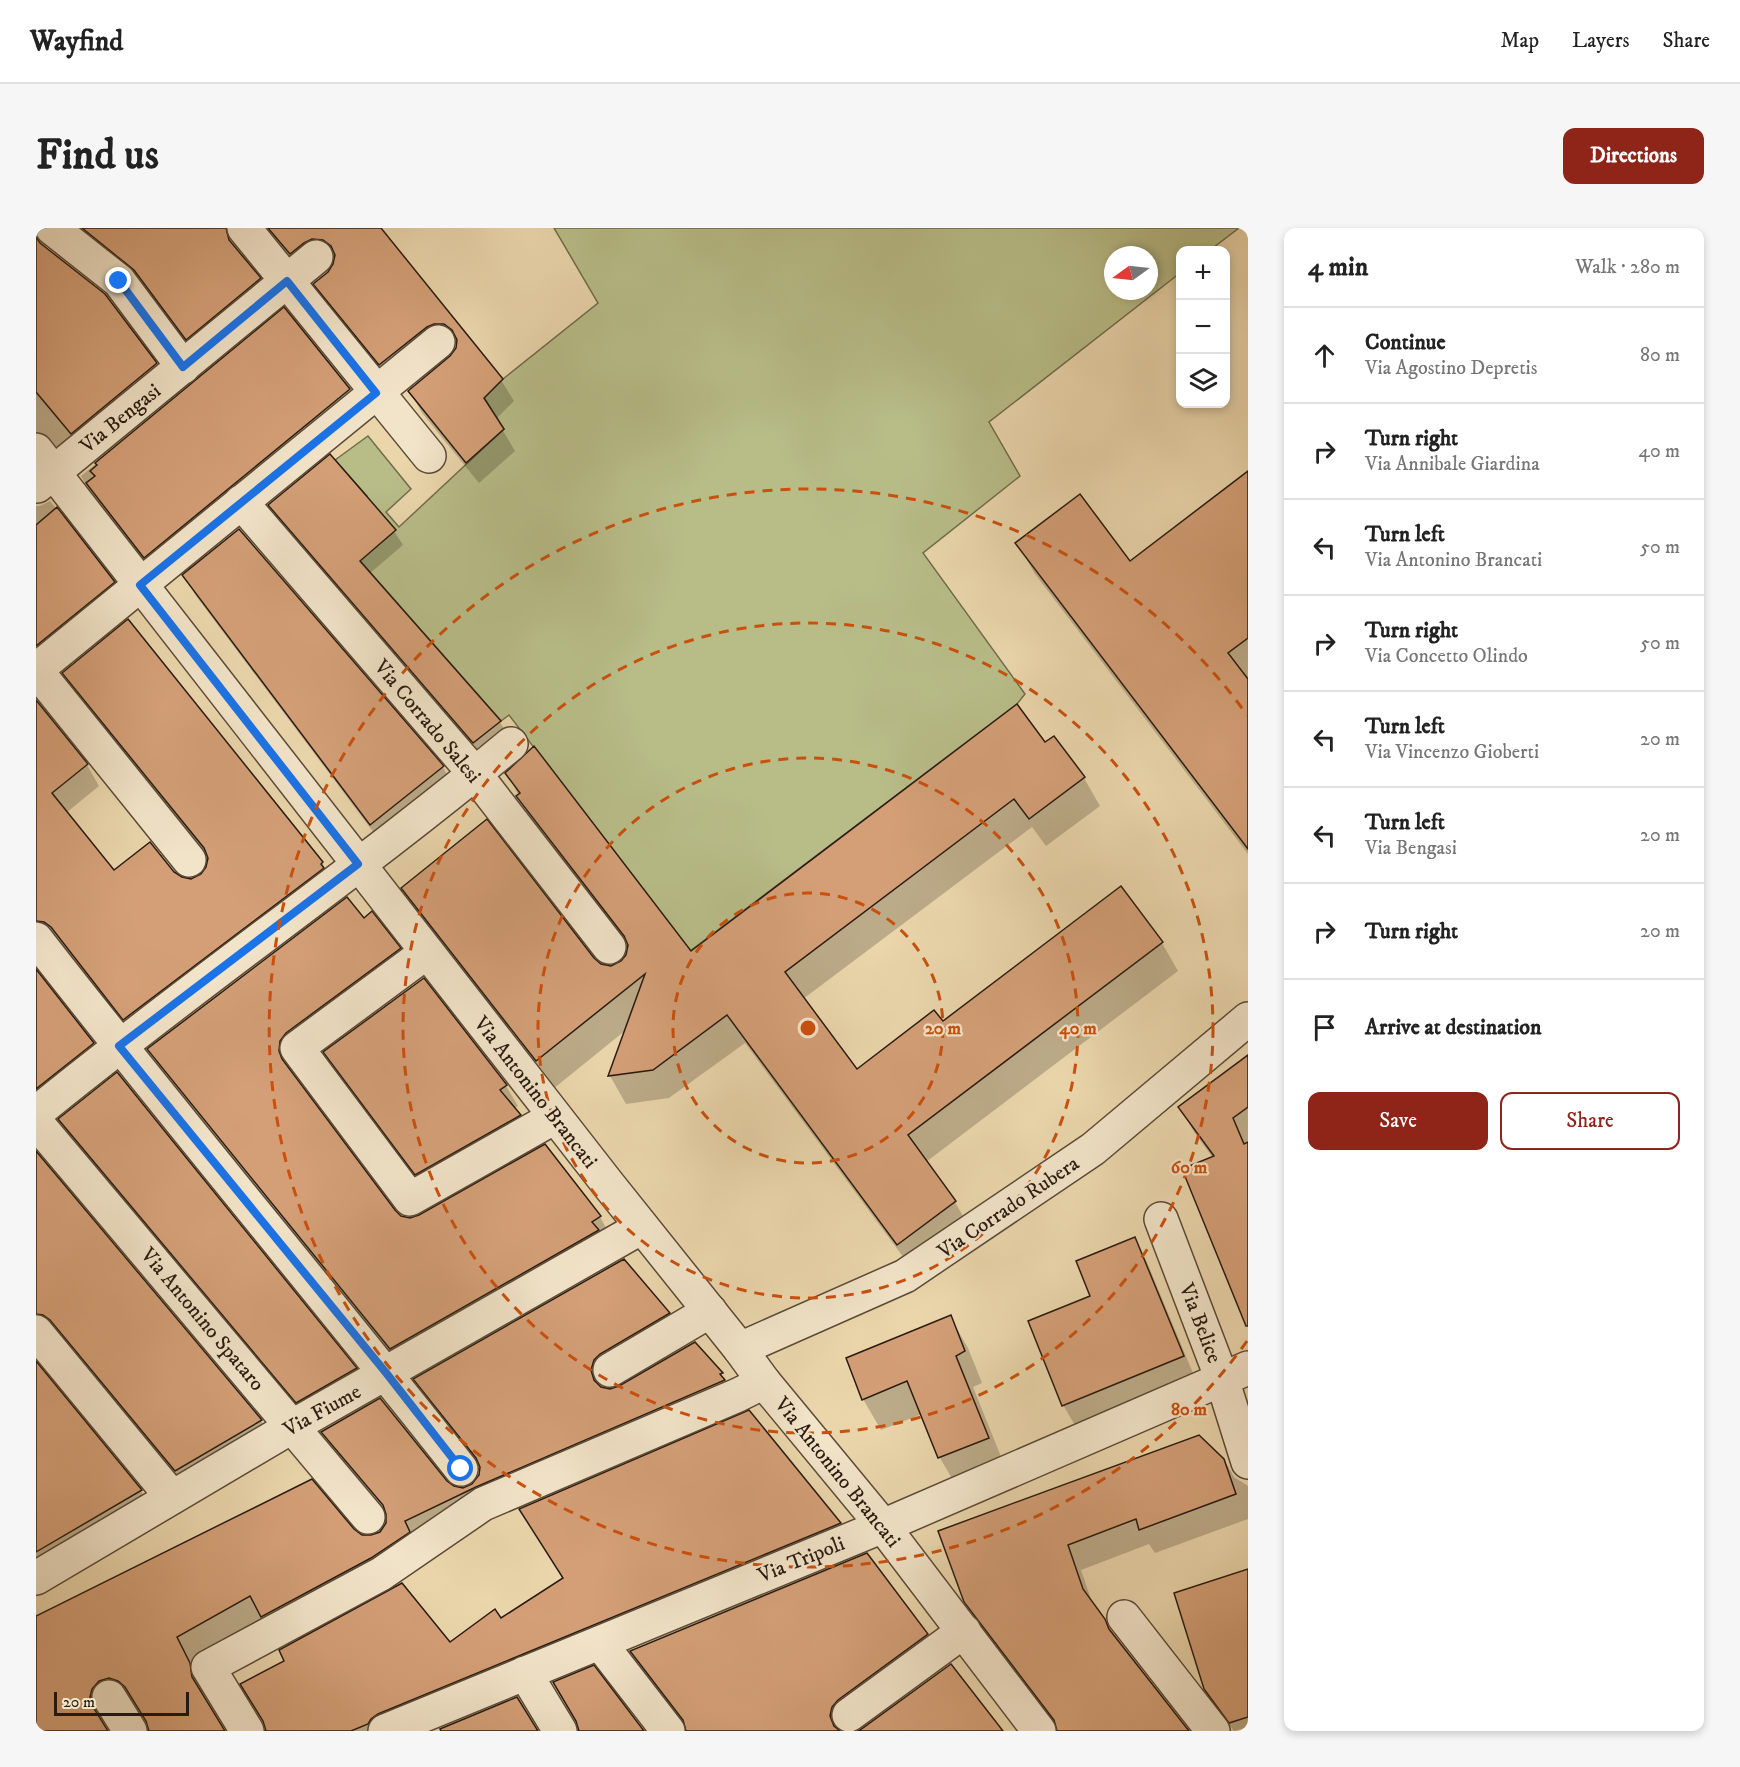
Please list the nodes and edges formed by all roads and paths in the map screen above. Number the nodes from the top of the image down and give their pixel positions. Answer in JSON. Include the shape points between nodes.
{"nodes":[{"id":1,"x":52,"y":228,"type":"edge"},
{"id":2,"x":244,"y":228,"type":"edge"},
{"id":3,"x":316,"y":257,"type":"dead end"},
{"id":4,"x":287,"y":281,"type":"junction"},
{"id":5,"x":438,"y":342,"type":"dead end"},
{"id":6,"x":183,"y":367,"type":"junction"},
{"id":7,"x":376,"y":393,"type":"junction"},
{"id":8,"x":429,"y":456,"type":"dead end"},
{"id":9,"x":42,"y":470,"type":"edge"},
{"id":10,"x":240,"y":502,"type":"junction"},
{"id":11,"x":140,"y":585,"type":"junction"},
{"id":12,"x":36,"y":670,"type":"edge"},
{"id":13,"x":511,"y":744,"type":"dead end"},
{"id":14,"x":475,"y":774,"type":"junction"},
{"id":15,"x":189,"y":860,"type":"dead end"},
{"id":16,"x":358,"y":864,"type":"junction"},
{"id":17,"x":36,"y":939,"type":"edge"},
{"id":18,"x":609,"y":947,"type":"dead end"},
{"id":19,"x":427,"y":952,"type":"junction"},
{"id":20,"x":1248,"y":1019,"type":"edge"},
{"id":21,"x":119,"y":1046,"type":"junction"},
{"id":22,"x":36,"y":1113,"type":"edge"},
{"id":23,"x":555,"y":1117,"type":"junction"},
{"id":24,"x":36,"y":1122,"type":"edge"},
{"id":25,"x":1161,"y":1219,"type":"dead end"},
{"id":26,"x":642,"y":1227,"type":"junction"},
{"id":27,"x":710,"y":1311,"type":"junction"},
{"id":28,"x":36,"y":1332,"type":"edge"},
{"id":29,"x":740,"y":1349,"type":"junction"},
{"id":30,"x":610,"y":1370,"type":"dead end"},
{"id":31,"x":1235,"y":1373,"type":"edge"},
{"id":32,"x":387,"y":1374,"type":"junction"},
{"id":33,"x":764,"y":1382,"type":"junction"},
{"id":34,"x":293,"y":1426,"type":"junction"},
{"id":35,"x":1248,"y":1462,"type":"edge"},
{"id":36,"x":461,"y":1469,"type":"dead end"},
{"id":37,"x":172,"y":1497,"type":"junction"},
{"id":38,"x":368,"y":1517,"type":"dead end"},
{"id":39,"x":883,"y":1526,"type":"junction"},
{"id":40,"x":36,"y":1578,"type":"edge"},
{"id":41,"x":1124,"y":1617,"type":"dead end"},
{"id":42,"x":964,"y":1631,"type":"junction"},
{"id":43,"x":600,"y":1643,"type":"junction"},
{"id":44,"x":525,"y":1673,"type":"junction"},
{"id":45,"x":109,"y":1697,"type":"dead end"},
{"id":46,"x":849,"y":1715,"type":"dead end"},
{"id":47,"x":406,"y":1727,"type":"edge"},
{"id":48,"x":130,"y":1731,"type":"edge"},
{"id":49,"x":247,"y":1731,"type":"edge"},
{"id":50,"x":560,"y":1731,"type":"edge"},
{"id":51,"x":668,"y":1731,"type":"edge"},
{"id":52,"x":1039,"y":1731,"type":"edge"},
{"id":53,"x":1213,"y":1731,"type":"edge"}],
"edges":[{"from":1,"to":6,"type":"street","via":[[119,281]]},
{"from":2,"to":4,"type":"street"},
{"from":3,"to":4,"type":"street","name":"Via Bengasi"},
{"from":4,"to":6,"type":"street","name":"Via Bengasi"},
{"from":4,"to":7,"type":"street"},
{"from":5,"to":7,"type":"street"},
{"from":6,"to":9,"type":"street","name":"Via Bengasi"},
{"from":7,"to":8,"type":"street"},
{"from":7,"to":10,"type":"street"},
{"from":9,"to":11,"type":"street","name":"Via Antonino Brancati"},
{"from":10,"to":11,"type":"street"},
{"from":10,"to":14,"type":"street","name":"Via Corrado Salesi"},
{"from":11,"to":12,"type":"street"},
{"from":11,"to":16,"type":"street","name":"Via Antonino Brancati"},
{"from":12,"to":15,"type":"street"},
{"from":13,"to":14,"type":"street"},
{"from":14,"to":16,"type":"street"},
{"from":14,"to":18,"type":"street","name":"Via Corrado Salesi"},
{"from":16,"to":19,"type":"street","name":"Via Antonino Brancati"},
{"from":16,"to":21,"type":"street"},
{"from":17,"to":21,"type":"street"},
{"from":19,"to":23,"type":"street","name":"Via Antonino Brancati"},
{"from":19,"to":23,"type":"street","via":[[297,1048],[410,1199]]},
{"from":20,"to":29,"type":"street","name":"Via Corrado Rubera","via":[[1093,1149],[905,1276]]},
{"from":21,"to":22,"type":"street"},
{"from":21,"to":32,"type":"street"},
{"from":23,"to":26,"type":"street","name":"Via Antonino Brancati"},
{"from":24,"to":34,"type":"street","name":"Via Antonino Spataro"},
{"from":25,"to":31,"type":"street","name":"Via Belice"},
{"from":26,"to":27,"type":"street","name":"Via Antonino Brancati"},
{"from":26,"to":32,"type":"street","name":"Via Fiume"},
{"from":27,"to":29,"type":"street","name":"Via Antonino Brancati"},
{"from":27,"to":30,"type":"street"},
{"from":28,"to":37,"type":"street"},
{"from":29,"to":33,"type":"street","name":"Via Antonino Brancati"},
{"from":31,"to":35,"type":"street","name":"Via Belice"},
{"from":31,"to":39,"type":"street","name":"Via Tripoli"},
{"from":32,"to":34,"type":"street","name":"Via Fiume"},
{"from":32,"to":36,"type":"street"},
{"from":33,"to":39,"type":"street","name":"Via Antonino Brancati"},
{"from":33,"to":49,"type":"street","via":[[483,1504],[381,1574],[208,1667]]},
{"from":34,"to":37,"type":"street","name":"Via Fiume"},
{"from":34,"to":38,"type":"street","name":"Via Antonino Spataro"},
{"from":37,"to":40,"type":"street","name":"Via Fiume"},
{"from":39,"to":42,"type":"street","name":"Via Antonino Brancati"},
{"from":39,"to":43,"type":"street","name":"Via Tripoli"},
{"from":41,"to":53,"type":"street"},
{"from":42,"to":46,"type":"street"},
{"from":42,"to":52,"type":"street","name":"Via Antonino Brancati"},
{"from":43,"to":44,"type":"street","name":"Via Tripoli"},
{"from":43,"to":51,"type":"street"},
{"from":44,"to":47,"type":"street","name":"Via Tripoli"},
{"from":44,"to":50,"type":"street"},
{"from":45,"to":48,"type":"street"}]}
